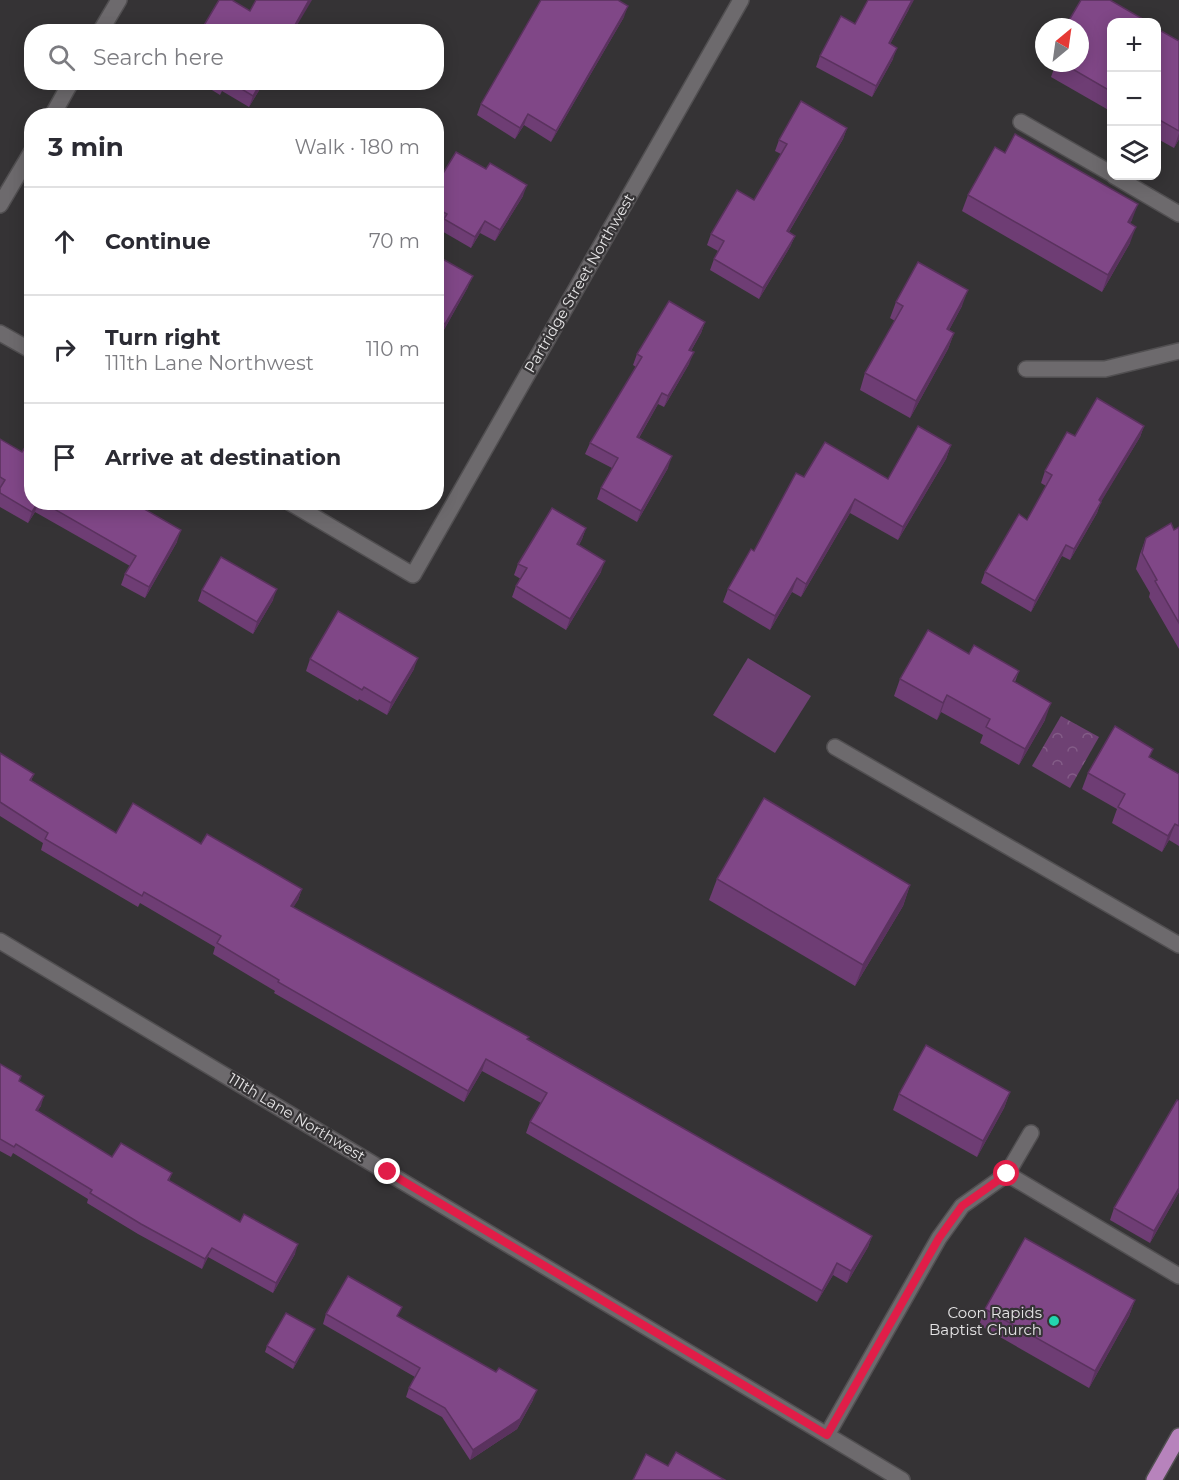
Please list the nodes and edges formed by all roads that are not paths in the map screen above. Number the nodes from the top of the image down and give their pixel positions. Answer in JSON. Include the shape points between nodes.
{"nodes":[{"id":1,"x":118,"y":0,"type":"edge"},
{"id":2,"x":741,"y":0,"type":"edge"},
{"id":3,"x":104,"y":24,"type":"edge"},
{"id":4,"x":67,"y":90,"type":"edge"},
{"id":5,"x":56,"y":108,"type":"edge"},
{"id":6,"x":1021,"y":122,"type":"dead end"},
{"id":7,"x":24,"y":164,"type":"edge"},
{"id":8,"x":1107,"y":172,"type":"edge"},
{"id":9,"x":1121,"y":180,"type":"edge"},
{"id":10,"x":0,"y":205,"type":"edge"},
{"id":11,"x":1179,"y":214,"type":"edge"},
{"id":12,"x":0,"y":333,"type":"edge"},
{"id":13,"x":24,"y":346,"type":"edge"},
{"id":14,"x":1179,"y":351,"type":"edge"},
{"id":15,"x":1026,"y":369,"type":"dead end"},
{"id":16,"x":303,"y":510,"type":"edge"},
{"id":17,"x":836,"y":747,"type":"dead end"},
{"id":18,"x":0,"y":941,"type":"edge"},
{"id":19,"x":1179,"y":945,"type":"edge"},
{"id":20,"x":1032,"y":1133,"type":"dead end"},
{"id":21,"x":1007,"y":1174,"type":"junction"},
{"id":22,"x":1179,"y":1276,"type":"edge"},
{"id":23,"x":827,"y":1435,"type":"junction"},
{"id":24,"x":1179,"y":1436,"type":"edge"},
{"id":25,"x":902,"y":1480,"type":"edge"},
{"id":26,"x":1154,"y":1480,"type":"edge"}],
"edges":[{"from":1,"to":3,"type":"street"},
{"from":2,"to":16,"type":"street","name":"Partridge Street Northwest","via":[[413,575]]},
{"from":4,"to":5,"type":"street"},
{"from":6,"to":8,"type":"street"},
{"from":7,"to":10,"type":"street"},
{"from":9,"to":11,"type":"street"},
{"from":12,"to":13,"type":"street"},
{"from":14,"to":15,"type":"street","via":[[1105,369]]},
{"from":17,"to":19,"type":"street"},
{"from":18,"to":23,"type":"street","name":"111th Lane Northwest"},
{"from":20,"to":21,"type":"street"},
{"from":21,"to":22,"type":"street"},
{"from":21,"to":23,"type":"street","via":[[962,1206],[939,1238]]},
{"from":23,"to":25,"type":"street","name":"111th Lane Northwest"},
{"from":24,"to":26,"type":"main road"}]}
